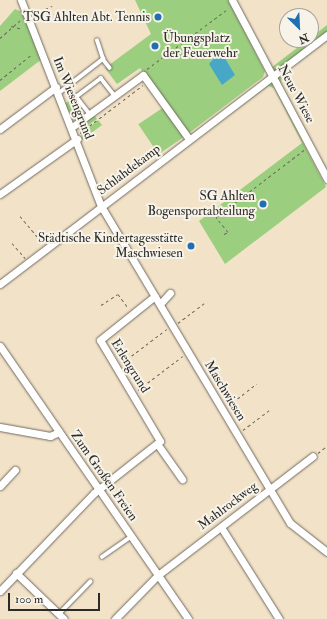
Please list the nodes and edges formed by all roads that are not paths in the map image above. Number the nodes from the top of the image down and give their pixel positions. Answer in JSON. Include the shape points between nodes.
{"nodes":[{"id":1,"x":21,"y":0,"type":"edge"},
{"id":2,"x":233,"y":3,"type":"edge"},
{"id":3,"x":327,"y":35,"type":"edge"},
{"id":4,"x":97,"y":41,"type":"dead end"},
{"id":5,"x":103,"y":59,"type":"junction"},
{"id":6,"x":110,"y":68,"type":"dead end"},
{"id":7,"x":273,"y":77,"type":"junction"},
{"id":8,"x":57,"y":90,"type":"junction"},
{"id":9,"x":115,"y":96,"type":"junction"},
{"id":10,"x":90,"y":114,"type":"junction"},
{"id":11,"x":72,"y":127,"type":"junction"},
{"id":12,"x":0,"y":129,"type":"edge"},
{"id":13,"x":77,"y":136,"type":"junction"},
{"id":14,"x":189,"y":139,"type":"junction"},
{"id":15,"x":327,"y":179,"type":"edge"},
{"id":16,"x":0,"y":194,"type":"edge"},
{"id":17,"x":101,"y":206,"type":"junction"},
{"id":18,"x":0,"y":284,"type":"edge"},
{"id":19,"x":170,"y":293,"type":"dead end"},
{"id":20,"x":155,"y":296,"type":"junction"},
{"id":21,"x":160,"y":304,"type":"junction"},
{"id":22,"x":0,"y":346,"type":"edge"},
{"id":23,"x":0,"y":427,"type":"edge"},
{"id":24,"x":59,"y":432,"type":"junction"},
{"id":25,"x":158,"y":445,"type":"junction"},
{"id":26,"x":313,"y":456,"type":"road end"},
{"id":27,"x":15,"y":470,"type":"dead end"},
{"id":28,"x":182,"y":479,"type":"dead end"},
{"id":29,"x":0,"y":486,"type":"edge"},
{"id":30,"x":99,"y":489,"type":"junction"},
{"id":31,"x":270,"y":490,"type":"junction"},
{"id":32,"x":221,"y":527,"type":"junction"},
{"id":33,"x":131,"y":537,"type":"junction"},
{"id":34,"x":327,"y":552,"type":"edge"},
{"id":35,"x":102,"y":557,"type":"dead end"},
{"id":36,"x":16,"y":573,"type":"junction"},
{"id":37,"x":158,"y":575,"type":"junction"},
{"id":38,"x":90,"y":582,"type":"dead end"},
{"id":39,"x":0,"y":591,"type":"edge"},
{"id":40,"x":62,"y":617,"type":"edge"},
{"id":41,"x":115,"y":619,"type":"edge"},
{"id":42,"x":188,"y":619,"type":"edge"},
{"id":43,"x":279,"y":619,"type":"edge"}],
"edges":[{"from":1,"to":8,"type":"street","name":"Im Wiesengrund"},
{"from":2,"to":7,"type":"street","name":"Neue Wiese"},
{"from":3,"to":7,"type":"street","name":"Schlahdekamp"},
{"from":4,"to":5,"type":"lane"},
{"from":5,"to":6,"type":"lane"},
{"from":5,"to":8,"type":"lane"},
{"from":7,"to":14,"type":"street","name":"Schlahdekamp"},
{"from":7,"to":15,"type":"street","name":"Neue Wiese"},
{"from":8,"to":11,"type":"street","name":"Im Wiesengrund"},
{"from":8,"to":12,"type":"street"},
{"from":9,"to":10,"type":"street"},
{"from":9,"to":10,"type":"lane","via":[[101,78],[95,82],[76,97]]},
{"from":9,"to":14,"type":"street","via":[[143,75]]},
{"from":10,"to":11,"type":"street"},
{"from":11,"to":13,"type":"street","name":"Im Wiesengrund"},
{"from":13,"to":16,"type":"street"},
{"from":13,"to":17,"type":"street","name":"Im Wiesengrund"},
{"from":14,"to":17,"type":"street","name":"Schlahdekamp"},
{"from":17,"to":18,"type":"street","name":"Schlahdekamp"},
{"from":17,"to":20,"type":"street","name":"Maschwiesen"},
{"from":19,"to":21,"type":"street"},
{"from":20,"to":21,"type":"street","name":"Maschwiesen"},
{"from":20,"to":25,"type":"street","name":"Erlengrund","via":[[100,340],[157,432]]},
{"from":21,"to":31,"type":"street","name":"Maschwiesen"},
{"from":22,"to":24,"type":"street","name":"Zum Großen Freien"},
{"from":23,"to":24,"type":"street","via":[[50,436]]},
{"from":24,"to":30,"type":"street","name":"Zum Großen Freien"},
{"from":25,"to":28,"type":"street","name":"Erlengrund"},
{"from":25,"to":30,"type":"street"},
{"from":26,"to":31,"type":"street","name":"Mahlrockweg"},
{"from":27,"to":29,"type":"street"},
{"from":30,"to":33,"type":"street","name":"Zum Großen Freien"},
{"from":30,"to":36,"type":"street"},
{"from":31,"to":32,"type":"street","name":"Mahlrockweg"},
{"from":31,"to":34,"type":"street","name":"Maschwiesen","via":[[290,523]]},
{"from":32,"to":37,"type":"street","name":"Mahlrockweg"},
{"from":32,"to":43,"type":"street"},
{"from":33,"to":35,"type":"lane"},
{"from":33,"to":37,"type":"street","name":"Zum Großen Freien"},
{"from":36,"to":39,"type":"street"},
{"from":36,"to":40,"type":"street"},
{"from":37,"to":41,"type":"street","name":"Mahlrockweg"},
{"from":37,"to":42,"type":"street","name":"Zum Großen Freien"},
{"from":38,"to":40,"type":"lane"}]}
